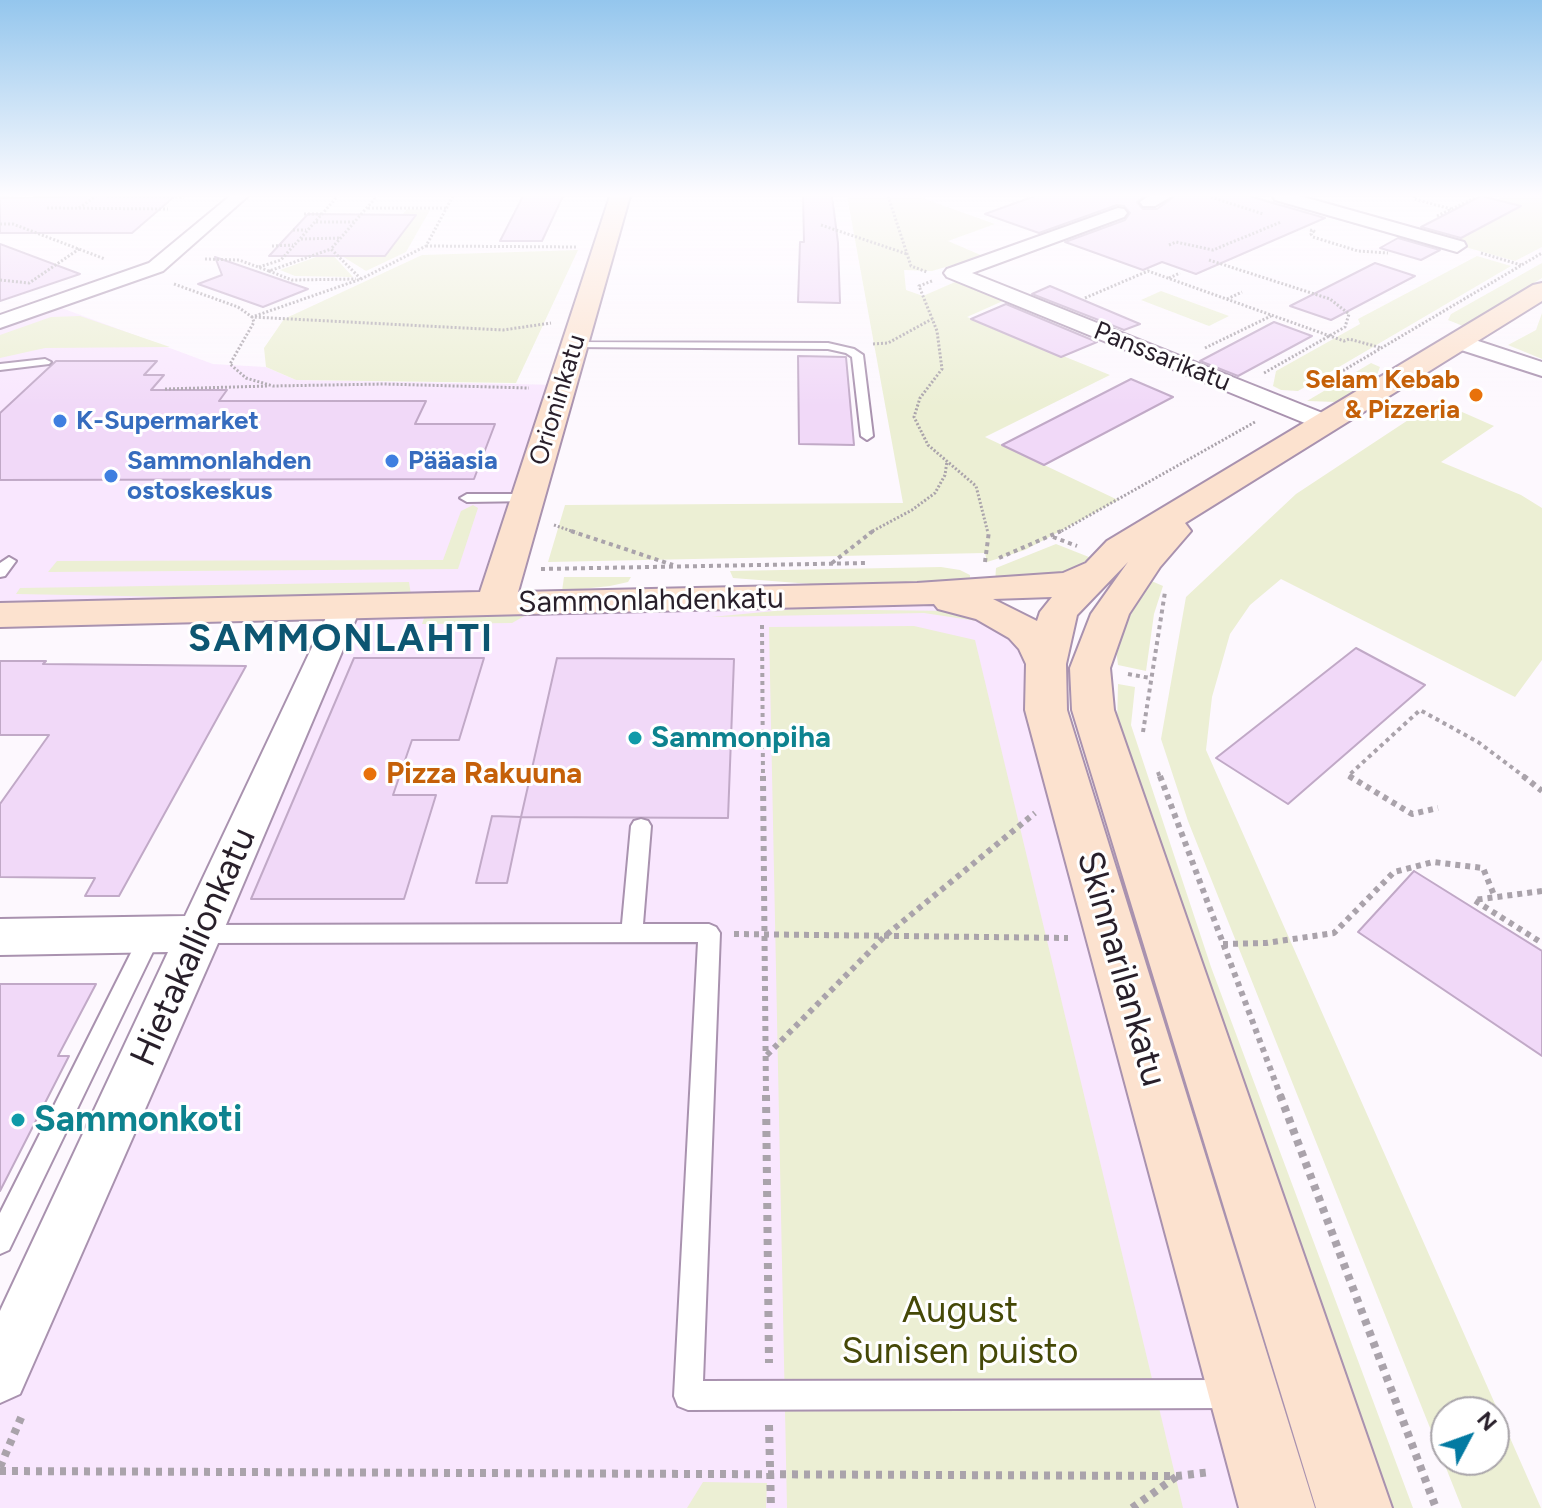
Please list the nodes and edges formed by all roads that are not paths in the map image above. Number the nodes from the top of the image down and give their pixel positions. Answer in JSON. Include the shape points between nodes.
{"nodes":[{"id":1,"x":157,"y":266,"type":"edge"},
{"id":2,"x":591,"y":266,"type":"edge"},
{"id":3,"x":974,"y":266,"type":"edge"},
{"id":4,"x":1542,"y":290,"type":"edge"},
{"id":5,"x":0,"y":322,"type":"edge"},
{"id":6,"x":564,"y":334,"type":"junction"},
{"id":7,"x":1468,"y":337,"type":"junction"},
{"id":8,"x":45,"y":362,"type":"dead end"},
{"id":9,"x":0,"y":367,"type":"edge"},
{"id":10,"x":1542,"y":369,"type":"edge"},
{"id":11,"x":1326,"y":423,"type":"junction"},
{"id":12,"x":867,"y":436,"type":"dead end"},
{"id":13,"x":467,"y":498,"type":"dead end"},
{"id":14,"x":528,"y":498,"type":"junction"},
{"id":15,"x":495,"y":605,"type":"junction"},
{"id":16,"x":1058,"y":605,"type":"junction"},
{"id":17,"x":346,"y":607,"type":"junction"},
{"id":18,"x":0,"y":615,"type":"edge"},
{"id":19,"x":641,"y":826,"type":"dead end"},
{"id":20,"x":632,"y":933,"type":"junction"},
{"id":21,"x":201,"y":934,"type":"junction"},
{"id":22,"x":150,"y":935,"type":"junction"},
{"id":23,"x":0,"y":937,"type":"edge"},
{"id":24,"x":0,"y":1241,"type":"edge"},
{"id":25,"x":0,"y":1374,"type":"edge"},
{"id":26,"x":1263,"y":1394,"type":"junction"},
{"id":27,"x":1277,"y":1508,"type":"edge"},
{"id":28,"x":1354,"y":1508,"type":"edge"}],
"edges":[{"from":1,"to":5,"type":"street"},
{"from":2,"to":6,"type":"main road","name":"Orioninkatu"},
{"from":3,"to":11,"type":"street","name":"Panssarikatu","via":[[948,276]]},
{"from":4,"to":7,"type":"main road"},
{"from":6,"to":12,"type":"lane","via":[[828,346],[857,355]]},
{"from":6,"to":14,"type":"main road","name":"Orioninkatu"},
{"from":7,"to":10,"type":"street"},
{"from":7,"to":11,"type":"main road"},
{"from":8,"to":9,"type":"lane"},
{"from":11,"to":16,"type":"main road","via":[[1208,494],[1147,560]]},
{"from":13,"to":14,"type":"lane"},
{"from":14,"to":15,"type":"main road","name":"Orioninkatu"},
{"from":15,"to":16,"type":"main road","name":"Sammonlahdenkatu","via":[[917,594]]},
{"from":15,"to":17,"type":"main road","name":"Sammonlahdenkatu"},
{"from":16,"to":26,"type":"main road","name":"Skinnarilankatu","via":[[1093,710]]},
{"from":17,"to":18,"type":"main road","name":"Sammonlahdenkatu"},
{"from":17,"to":21,"type":"street","name":"Hietakallionkatu"},
{"from":19,"to":20,"type":"lane"},
{"from":20,"to":21,"type":"lane"},
{"from":20,"to":26,"type":"lane","via":[[709,933],[688,1396]]},
{"from":21,"to":22,"type":"street"},
{"from":21,"to":25,"type":"street","name":"Hietakallionkatu"},
{"from":22,"to":23,"type":"street"},
{"from":22,"to":24,"type":"lane"},
{"from":26,"to":27,"type":"main road","name":"Skinnarilankatu"},
{"from":26,"to":28,"type":"main road","name":"Skinnarilankatu"}]}
